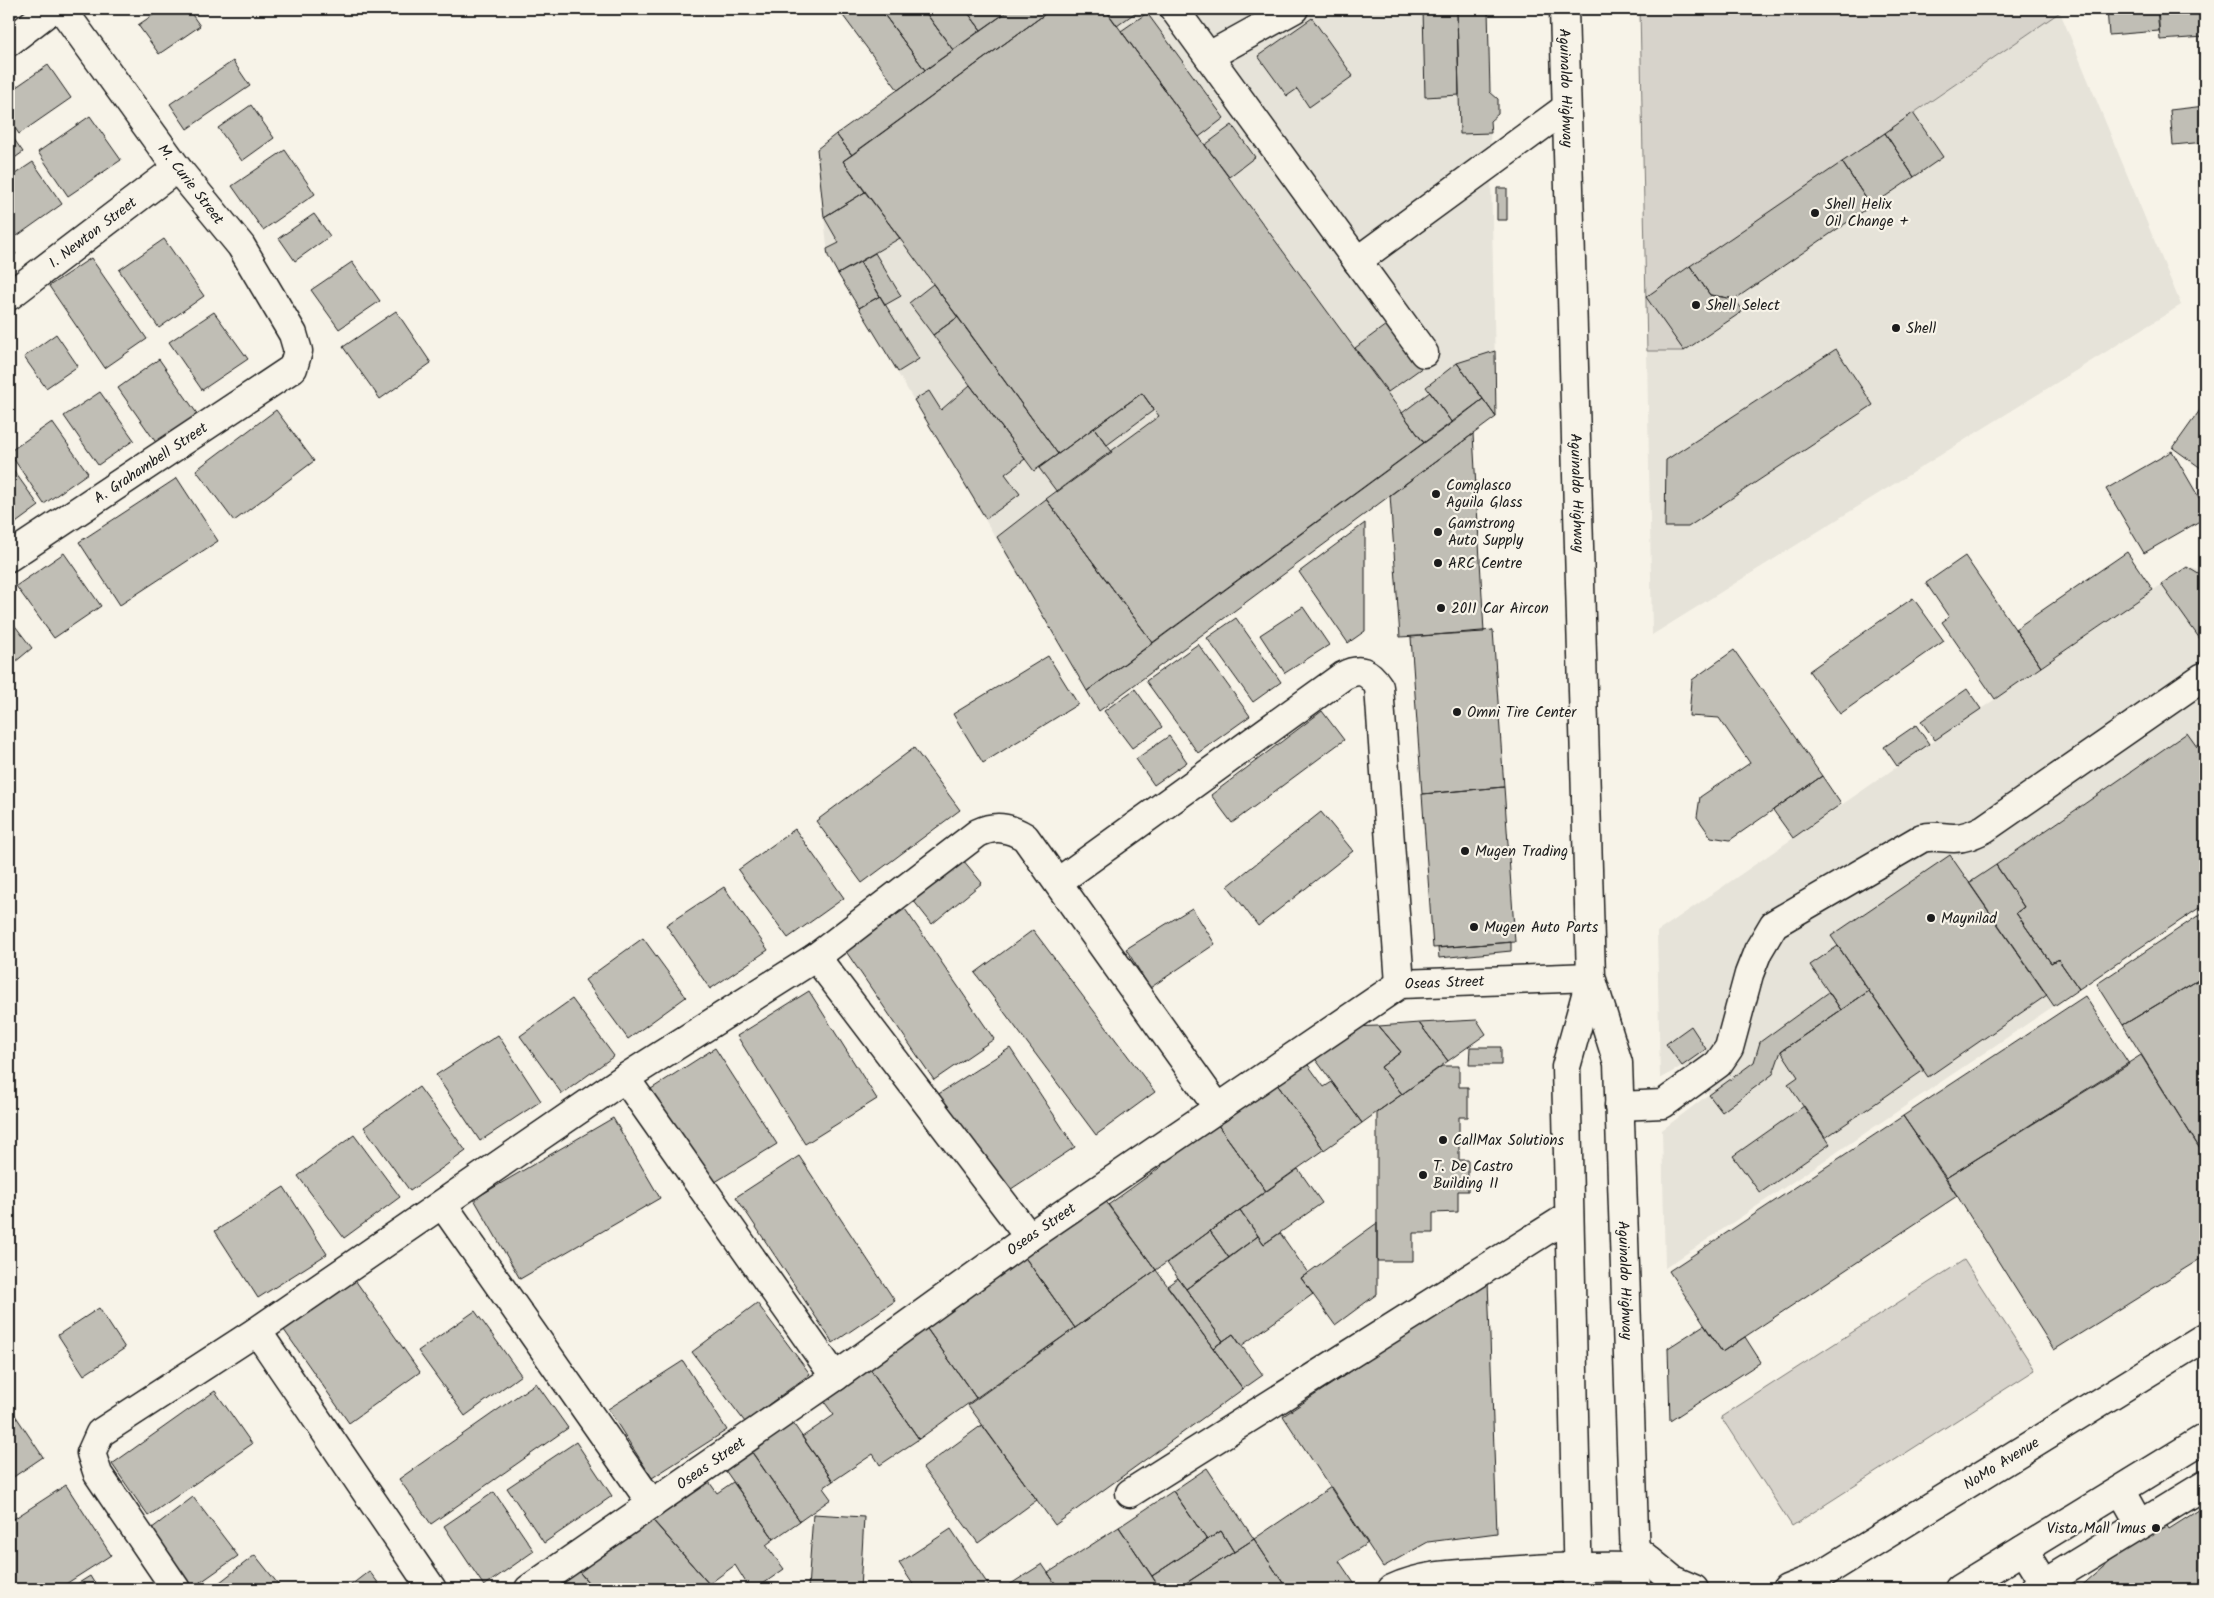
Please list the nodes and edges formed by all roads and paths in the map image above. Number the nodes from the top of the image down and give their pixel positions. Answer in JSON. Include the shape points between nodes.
{"nodes":[{"id":1,"x":52,"y":9,"type":"edge"},
{"id":2,"x":62,"y":9,"type":"edge"},
{"id":3,"x":1174,"y":9,"type":"edge"},
{"id":4,"x":1294,"y":9,"type":"edge"},
{"id":5,"x":1564,"y":9,"type":"edge"},
{"id":6,"x":9,"y":42,"type":"edge"},
{"id":7,"x":1209,"y":56,"type":"junction"},
{"id":8,"x":1566,"y":108,"type":"junction"},
{"id":9,"x":177,"y":168,"type":"junction"},
{"id":10,"x":1357,"y":261,"type":"junction"},
{"id":11,"x":9,"y":296,"type":"edge"},
{"id":12,"x":1424,"y":353,"type":"dead end"},
{"id":13,"x":293,"y":368,"type":"joint"},
{"id":14,"x":9,"y":557,"type":"edge"},
{"id":15,"x":2205,"y":681,"type":"edge"},
{"id":16,"x":1058,"y":882,"type":"junction"},
{"id":17,"x":816,"y":957,"type":"junction"},
{"id":18,"x":1591,"y":977,"type":"junction"},
{"id":19,"x":1400,"y":984,"type":"junction"},
{"id":20,"x":625,"y":1078,"type":"junction"},
{"id":21,"x":1619,"y":1106,"type":"junction"},
{"id":22,"x":1218,"y":1108,"type":"junction"},
{"id":23,"x":443,"y":1204,"type":"junction"},
{"id":24,"x":1569,"y":1216,"type":"junction"},
{"id":25,"x":1029,"y":1237,"type":"junction"},
{"id":26,"x":257,"y":1331,"type":"junction"},
{"id":27,"x":2205,"y":1337,"type":"edge"},
{"id":28,"x":835,"y":1377,"type":"junction"},
{"id":29,"x":2205,"y":1438,"type":"edge"},
{"id":30,"x":2205,"y":1485,"type":"edge"},
{"id":31,"x":2120,"y":1490,"type":"junction"},
{"id":32,"x":1130,"y":1493,"type":"dead end"},
{"id":33,"x":652,"y":1504,"type":"junction"},
{"id":34,"x":2140,"y":1524,"type":"junction"},
{"id":35,"x":2023,"y":1550,"type":"junction"},
{"id":36,"x":1635,"y":1568,"type":"edge"},
{"id":37,"x":1578,"y":1578,"type":"edge"},
{"id":38,"x":1807,"y":1583,"type":"edge"},
{"id":39,"x":2039,"y":1586,"type":"edge"},
{"id":40,"x":176,"y":1589,"type":"edge"},
{"id":41,"x":432,"y":1589,"type":"edge"},
{"id":42,"x":529,"y":1589,"type":"edge"},
{"id":43,"x":1392,"y":1589,"type":"edge"},
{"id":44,"x":1694,"y":1589,"type":"edge"},
{"id":45,"x":1787,"y":1589,"type":"edge"},
{"id":46,"x":1959,"y":1589,"type":"edge"}],
"edges":[{"from":1,"to":6,"type":"main road"},
{"from":2,"to":9,"type":"main road","name":"M. Curie Street"},
{"from":3,"to":7,"type":"main road"},
{"from":4,"to":7,"type":"main road"},
{"from":5,"to":8,"type":"main road","name":"Aguinaldo Highway"},
{"from":7,"to":10,"type":"main road"},
{"from":8,"to":10,"type":"main road"},
{"from":8,"to":18,"type":"main road","name":"Aguinaldo Highway"},
{"from":9,"to":11,"type":"main road","name":"I. Newton Street"},
{"from":9,"to":13,"type":"main road","name":"M. Curie Street","via":[[241,246],[293,334],[298,351]]},
{"from":10,"to":12,"type":"main road"},
{"from":13,"to":14,"type":"main road","name":"A. Grahambell Street"},
{"from":15,"to":21,"type":"main road","via":[[2202,677],[1984,829],[1968,836],[1922,838],[1774,924],[1758,951],[1728,1048],[1718,1064],[1662,1104]]},
{"from":16,"to":17,"type":"main road","via":[[1024,837],[1014,830],[989,828],[978,833]]},
{"from":16,"to":19,"type":"main road","via":[[1343,676],[1353,671],[1364,671],[1379,687]]},
{"from":16,"to":22,"type":"main road"},
{"from":17,"to":20,"type":"main road"},
{"from":17,"to":25,"type":"main road"},
{"from":18,"to":19,"type":"main road","name":"Oseas Street"},
{"from":18,"to":21,"type":"main road","name":"Aguinaldo Highway","via":[[1618,1063]]},
{"from":18,"to":24,"type":"main road","name":"Aguinaldo Highway","via":[[1566,1067]]},
{"from":19,"to":22,"type":"main road","name":"Oseas Street"},
{"from":20,"to":23,"type":"main road"},
{"from":20,"to":28,"type":"main road"},
{"from":21,"to":36,"type":"main road","name":"Aguinaldo Highway"},
{"from":22,"to":25,"type":"main road","name":"Oseas Street"},
{"from":23,"to":26,"type":"main road"},
{"from":23,"to":33,"type":"main road"},
{"from":24,"to":32,"type":"main road"},
{"from":24,"to":37,"type":"main road","name":"Aguinaldo Highway"},
{"from":25,"to":28,"type":"main road","name":"Oseas Street"},
{"from":26,"to":40,"type":"main road","via":[[100,1433],[91,1453],[98,1474]]},
{"from":26,"to":41,"type":"main road"},
{"from":27,"to":38,"type":"main road","name":"NoMo Avenue"},
{"from":28,"to":33,"type":"main road","name":"Oseas Street"},
{"from":29,"to":31,"type":"main road"},
{"from":30,"to":34,"type":"main road"},
{"from":31,"to":34,"type":"main road"},
{"from":31,"to":35,"type":"main road"},
{"from":33,"to":42,"type":"main road","name":"Oseas Street"},
{"from":34,"to":39,"type":"main road"},
{"from":35,"to":39,"type":"main road"},
{"from":35,"to":46,"type":"main road"},
{"from":36,"to":37,"type":"main road"},
{"from":36,"to":44,"type":"main road"},
{"from":37,"to":43,"type":"main road","via":[[1420,1578]]},
{"from":38,"to":45,"type":"main road","name":"NoMo Avenue"}]}
